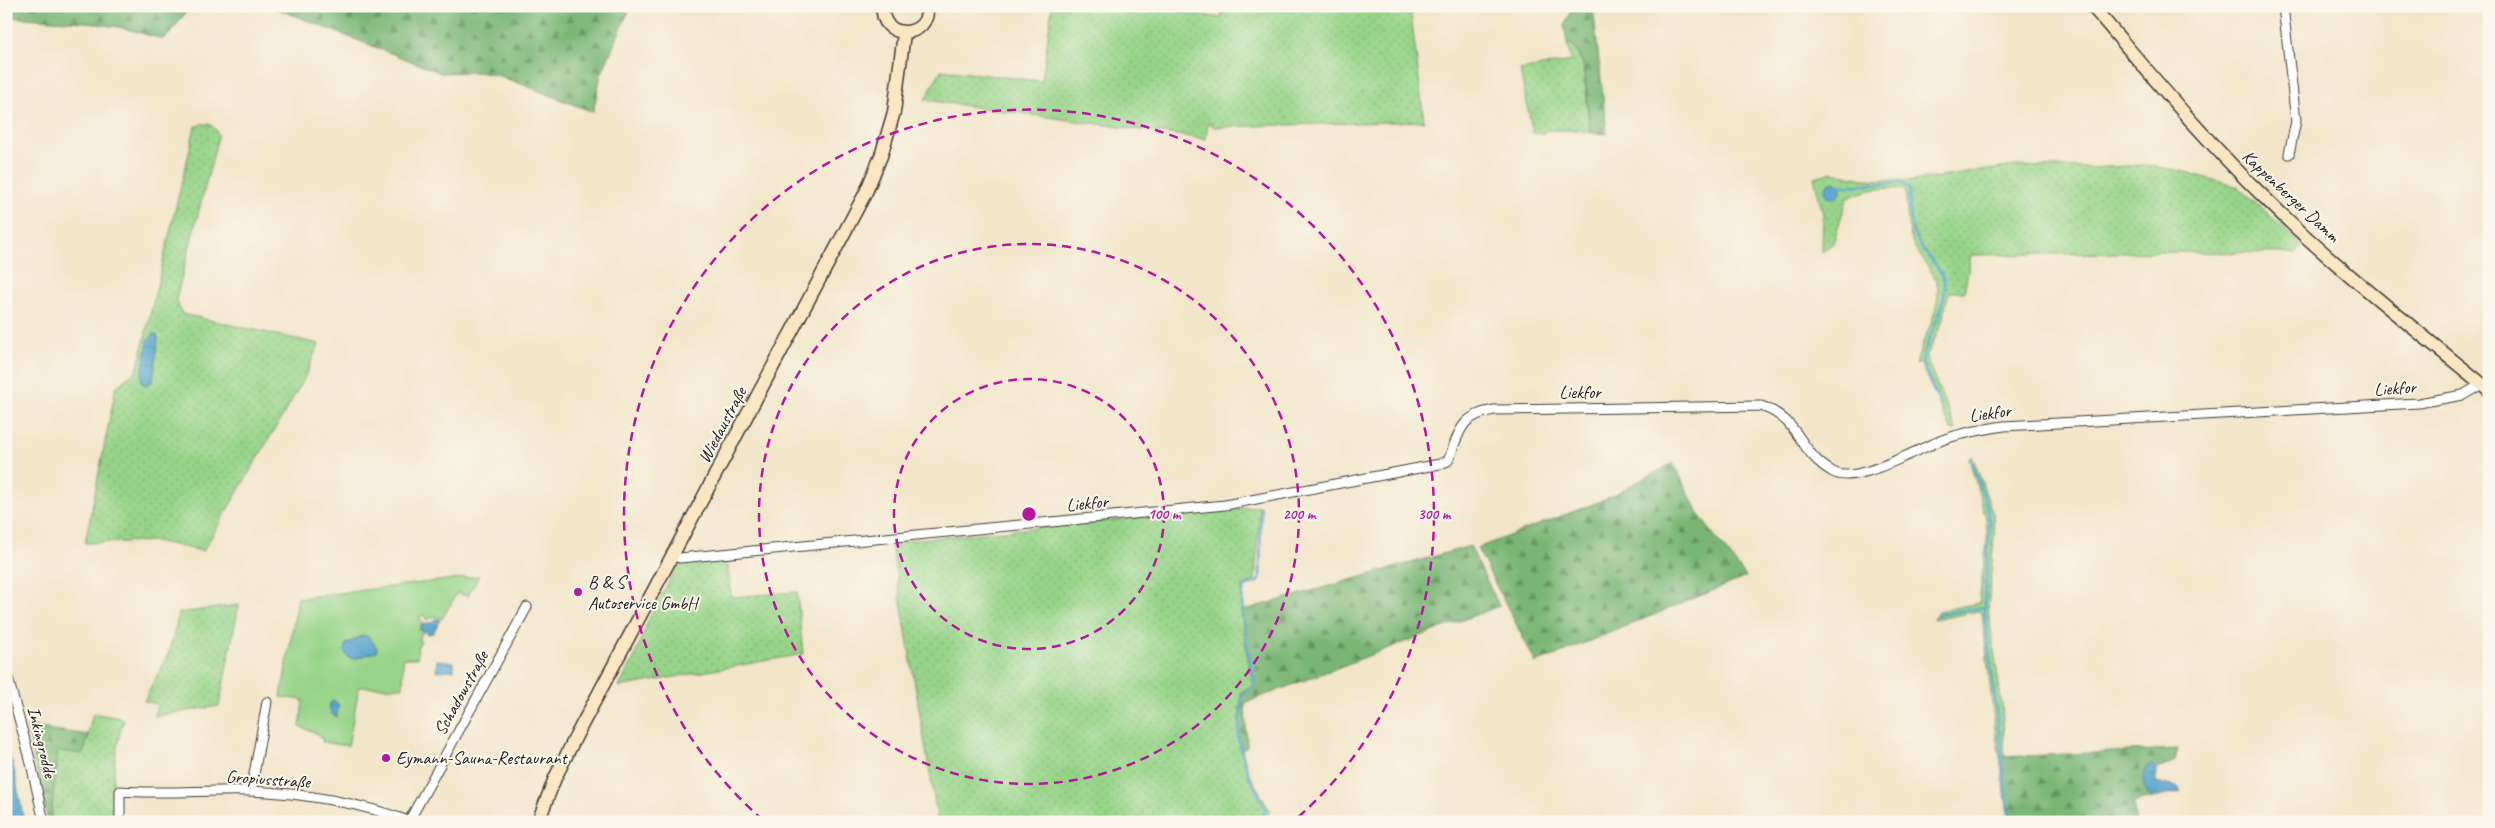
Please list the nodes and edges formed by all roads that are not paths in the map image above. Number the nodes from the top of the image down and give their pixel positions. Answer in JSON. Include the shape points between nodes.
{"nodes":[{"id":1,"x":883,"y":6,"type":"edge"},
{"id":2,"x":927,"y":6,"type":"edge"},
{"id":3,"x":2092,"y":6,"type":"edge"},
{"id":4,"x":2283,"y":6,"type":"edge"},
{"id":5,"x":904,"y":33,"type":"junction"},
{"id":6,"x":2289,"y":154,"type":"dead end"},
{"id":7,"x":2485,"y":387,"type":"edge"},
{"id":8,"x":672,"y":556,"type":"junction"},
{"id":9,"x":527,"y":607,"type":"dead end"},
{"id":10,"x":6,"y":671,"type":"edge"},
{"id":11,"x":267,"y":702,"type":"dead end"},
{"id":12,"x":251,"y":792,"type":"junction"},
{"id":13,"x":410,"y":821,"type":"edge"},
{"id":14,"x":44,"y":822,"type":"edge"},
{"id":15,"x":120,"y":822,"type":"edge"},
{"id":16,"x":538,"y":822,"type":"edge"}],
"edges":[{"from":1,"to":5,"type":"main road","via":[[888,25]]},
{"from":2,"to":5,"type":"main road","via":[[927,15],[920,27]]},
{"from":3,"to":7,"type":"main road","name":"Kappenberger Damm","via":[[2251,180],[2312,241]]},
{"from":4,"to":6,"type":"street","via":[[2296,121]]},
{"from":5,"to":8,"type":"main road","name":"Wiedaustraße","via":[[894,112],[882,156],[866,192]]},
{"from":7,"to":8,"type":"street","name":"Liekfor","via":[[2463,395],[2420,403],[2004,426],[1947,438],[1856,475],[1835,473],[1817,462],[1788,420],[1761,406],[1494,410],[1470,417],[1463,424],[1448,461],[1260,500],[680,558]]},
{"from":8,"to":16,"type":"main road","name":"Wiedaustraße","via":[[559,770]]},
{"from":9,"to":13,"type":"street","name":"Schadowstraße"},
{"from":10,"to":14,"type":"street","name":"Inkingrodde"},
{"from":11,"to":12,"type":"street"},
{"from":12,"to":13,"type":"street","name":"Gropiusstraße","via":[[322,799]]},
{"from":12,"to":15,"type":"street","name":"Gropiusstraße","via":[[120,791]]}]}
